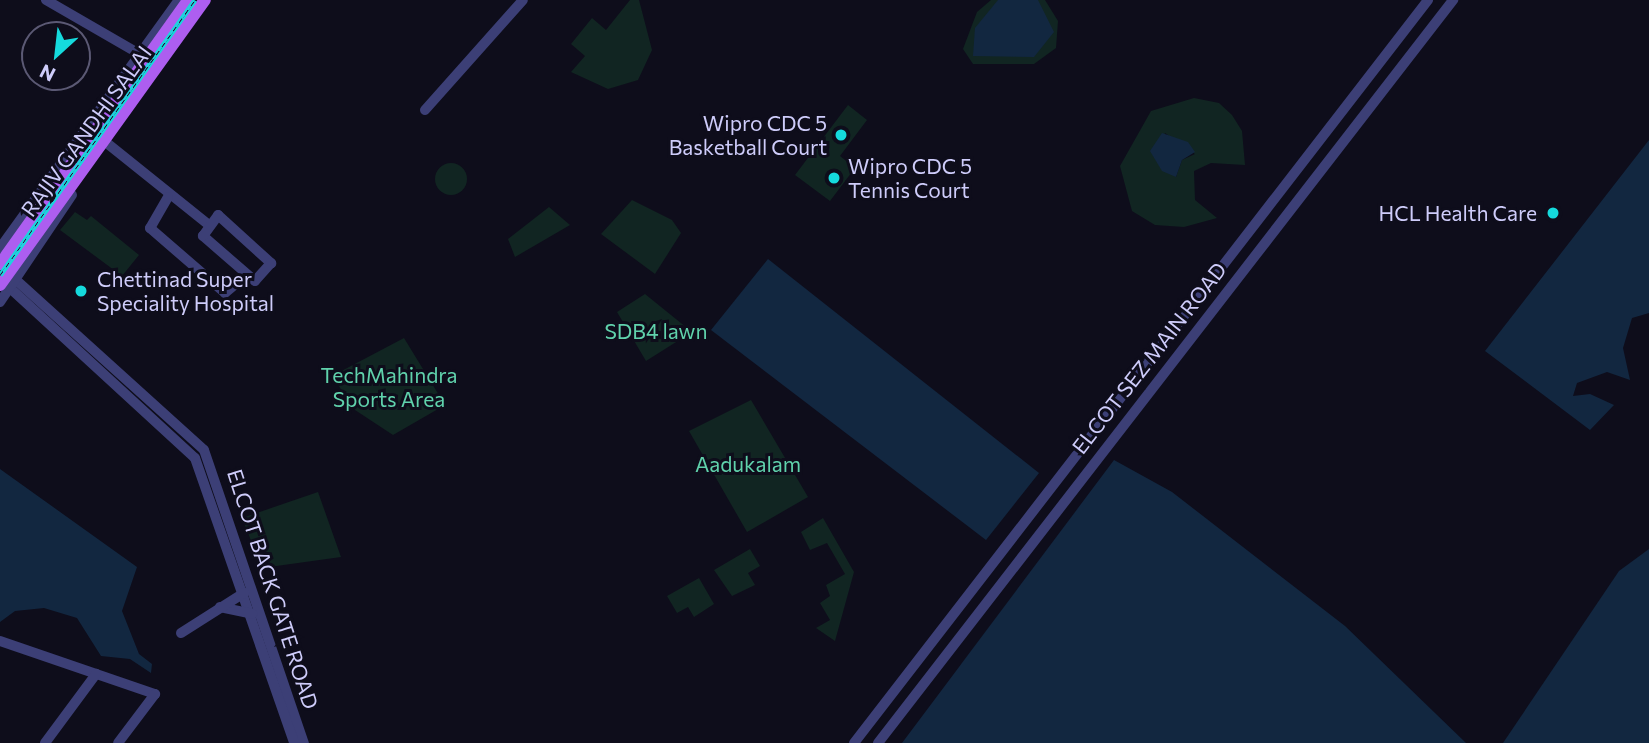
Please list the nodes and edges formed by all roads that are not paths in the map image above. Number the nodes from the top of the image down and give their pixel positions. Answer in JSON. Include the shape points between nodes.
{"nodes":[{"id":1,"x":46,"y":0,"type":"edge"},
{"id":2,"x":179,"y":0,"type":"edge"},
{"id":3,"x":188,"y":0,"type":"edge"},
{"id":4,"x":205,"y":0,"type":"edge"},
{"id":5,"x":212,"y":0,"type":"edge"},
{"id":6,"x":523,"y":0,"type":"edge"},
{"id":7,"x":1428,"y":0,"type":"edge"},
{"id":8,"x":1453,"y":0,"type":"edge"},
{"id":9,"x":144,"y":56,"type":"junction"},
{"id":10,"x":425,"y":110,"type":"dead end"},
{"id":11,"x":107,"y":146,"type":"junction"},
{"id":12,"x":168,"y":197,"type":"junction"},
{"id":13,"x":207,"y":225,"type":"junction"},
{"id":14,"x":0,"y":248,"type":"edge"},
{"id":15,"x":0,"y":264,"type":"edge"},
{"id":16,"x":245,"y":276,"type":"junction"},
{"id":17,"x":9,"y":284,"type":"edge"},
{"id":18,"x":0,"y":302,"type":"edge"},
{"id":19,"x":1081,"y":449,"type":"junction"},
{"id":20,"x":1096,"y":458,"type":"junction"},
{"id":21,"x":227,"y":526,"type":"junction"},
{"id":22,"x":244,"y":593,"type":"junction"},
{"id":23,"x":220,"y":607,"type":"junction"},
{"id":24,"x":252,"y":614,"type":"junction"},
{"id":25,"x":181,"y":633,"type":"dead end"},
{"id":26,"x":0,"y":641,"type":"edge"},
{"id":27,"x":96,"y":674,"type":"junction"},
{"id":28,"x":44,"y":743,"type":"edge"},
{"id":29,"x":118,"y":743,"type":"edge"},
{"id":30,"x":294,"y":743,"type":"edge"},
{"id":31,"x":304,"y":743,"type":"edge"},
{"id":32,"x":854,"y":743,"type":"edge"},
{"id":33,"x":878,"y":743,"type":"edge"}],
"edges":[{"from":1,"to":9,"type":"street"},
{"from":2,"to":9,"type":"street"},
{"from":3,"to":9,"type":"main road","name":"RAJIV GANDHI SALAI"},
{"from":4,"to":17,"type":"main road","name":"RAJIV GANDHI SALAI"},
{"from":5,"to":11,"type":"street"},
{"from":6,"to":10,"type":"street"},
{"from":7,"to":19,"type":"street","name":"ELCOT SEZ MAIN ROAD"},
{"from":8,"to":20,"type":"street","name":"ELCOT SEZ MAIN ROAD"},
{"from":9,"to":14,"type":"street"},
{"from":9,"to":15,"type":"main road","name":"RAJIV GANDHI SALAI"},
{"from":11,"to":12,"type":"street"},
{"from":11,"to":13,"type":"street"},
{"from":11,"to":17,"type":"street"},
{"from":12,"to":13,"type":"street"},
{"from":12,"to":16,"type":"street","via":[[150,228],[225,293]]},
{"from":13,"to":16,"type":"street","via":[[203,236]]},
{"from":13,"to":16,"type":"street","via":[[222,215],[271,263],[255,281]]},
{"from":17,"to":18,"type":"street"},
{"from":17,"to":21,"type":"street","name":"ELCOT BACK GATE ROAD","via":[[194,458]]},
{"from":19,"to":20,"type":"street"},
{"from":19,"to":32,"type":"street","name":"ELCOT SEZ MAIN ROAD"},
{"from":20,"to":33,"type":"street","name":"ELCOT SEZ MAIN ROAD"},
{"from":21,"to":22,"type":"street","name":"ELCOT BACK GATE ROAD"},
{"from":21,"to":31,"type":"street","name":"ELCOT BACK GATE ROAD"},
{"from":22,"to":23,"type":"street"},
{"from":22,"to":24,"type":"street","name":"ELCOT BACK GATE ROAD"},
{"from":23,"to":24,"type":"street"},
{"from":23,"to":25,"type":"street"},
{"from":24,"to":30,"type":"street","name":"ELCOT BACK GATE ROAD"},
{"from":26,"to":27,"type":"street"},
{"from":27,"to":28,"type":"street"},
{"from":27,"to":29,"type":"street","via":[[155,694]]}]}
